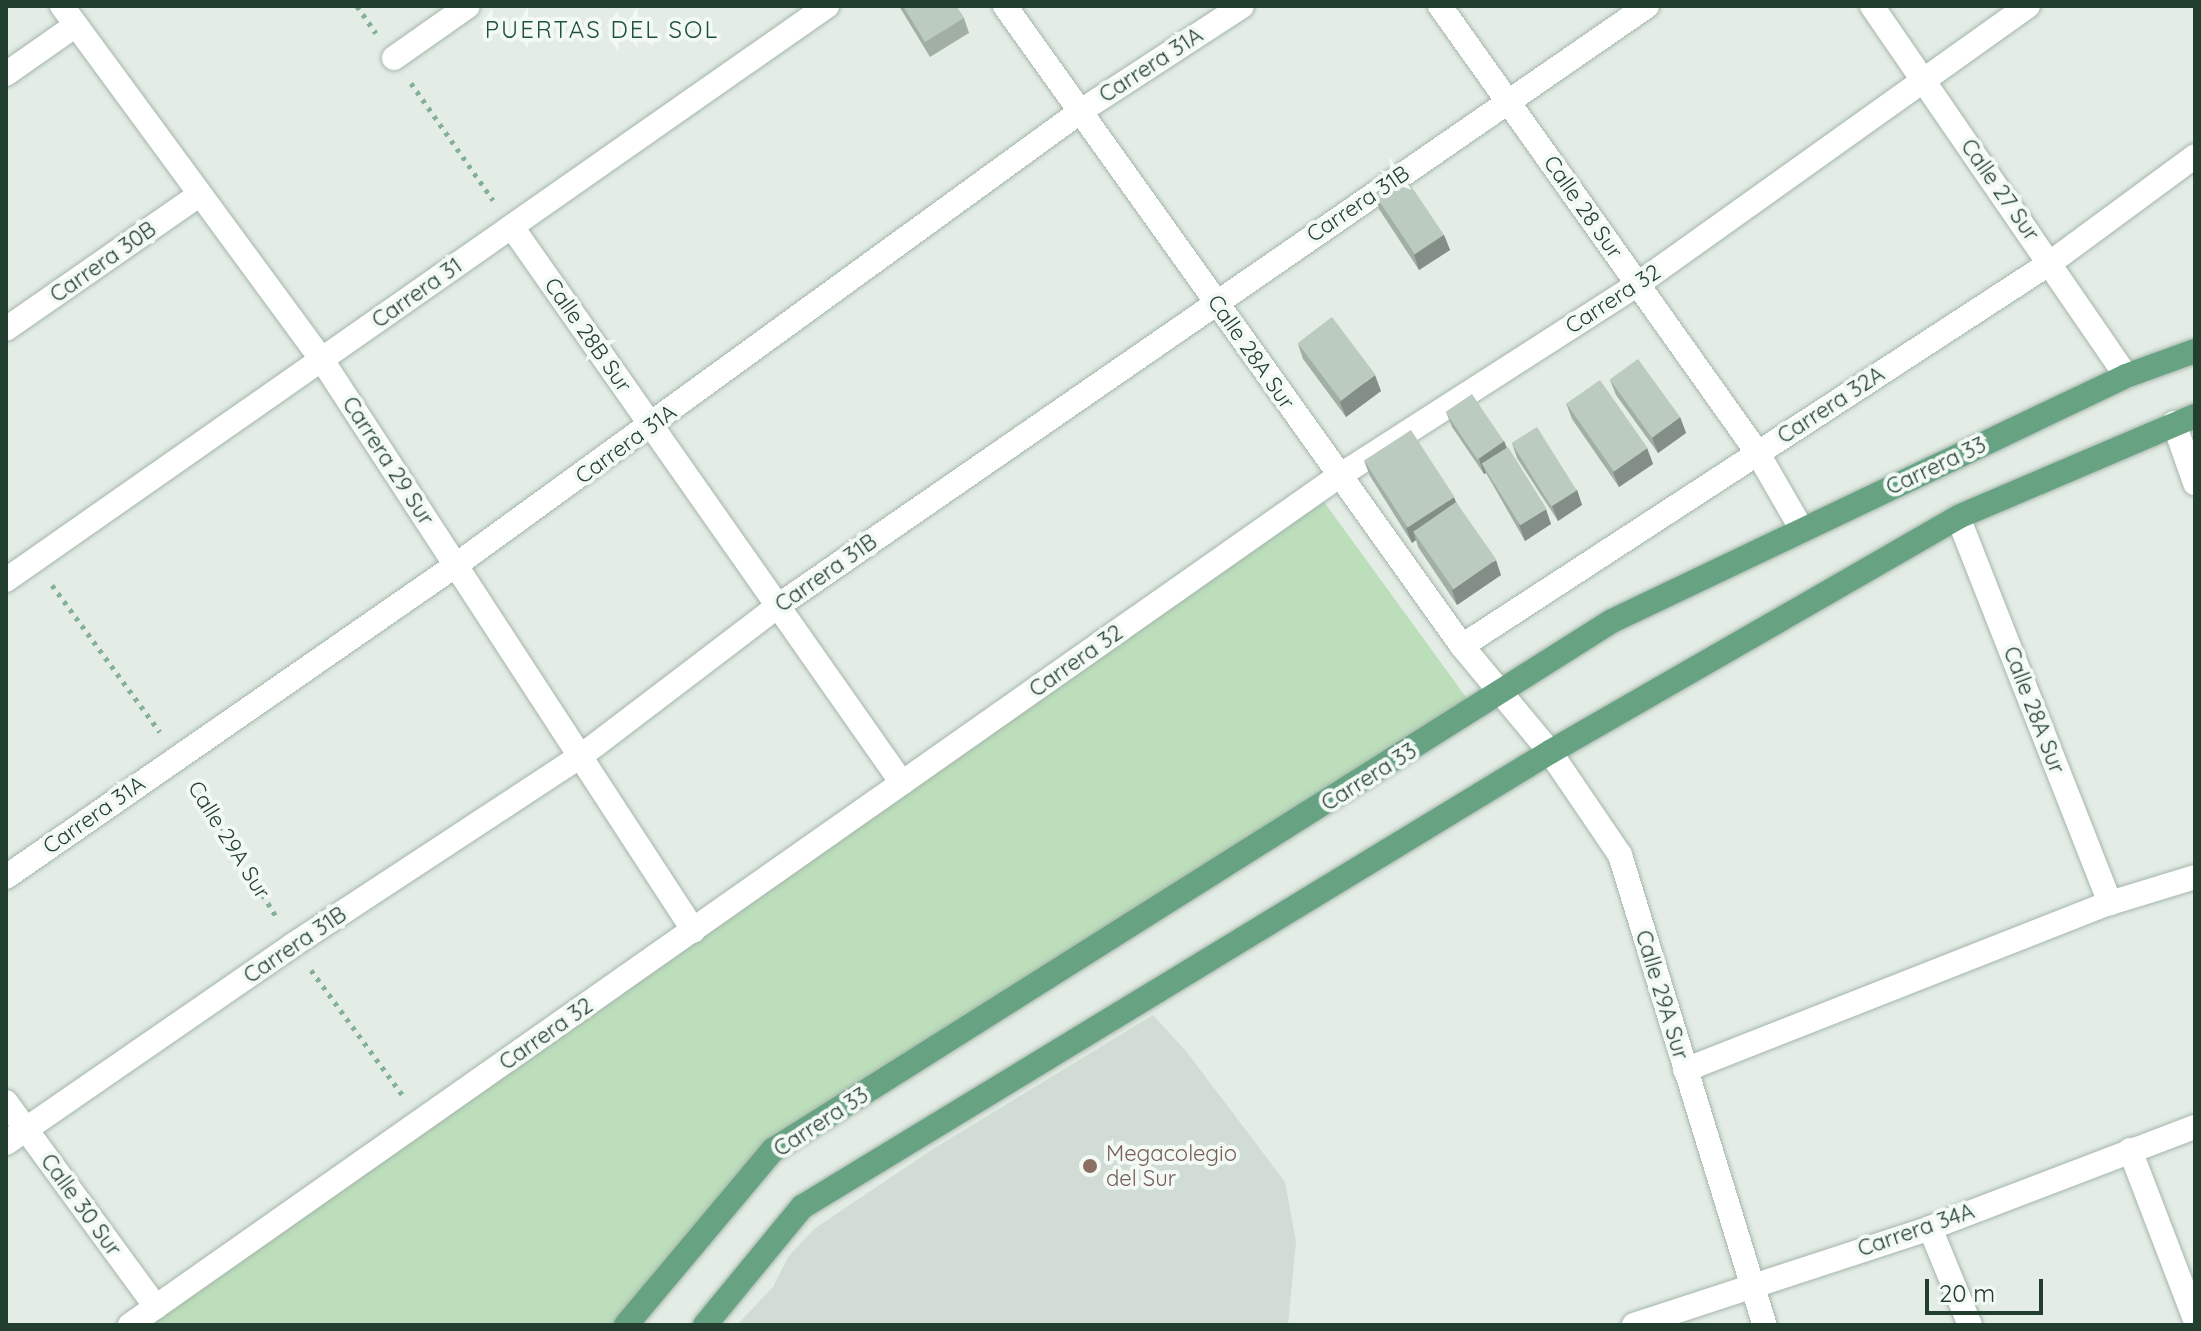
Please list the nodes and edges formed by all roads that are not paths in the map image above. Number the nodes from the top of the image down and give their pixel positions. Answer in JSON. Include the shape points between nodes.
{"nodes":[{"id":1,"x":468,"y":6,"type":"edge"},
{"id":2,"x":827,"y":6,"type":"edge"},
{"id":3,"x":1005,"y":6,"type":"edge"},
{"id":4,"x":1242,"y":6,"type":"edge"},
{"id":5,"x":1440,"y":6,"type":"edge"},
{"id":6,"x":1647,"y":6,"type":"edge"},
{"id":7,"x":1872,"y":6,"type":"edge"},
{"id":8,"x":2028,"y":6,"type":"edge"},
{"id":9,"x":69,"y":16,"type":"edge"},
{"id":10,"x":394,"y":58,"type":"road end"},
{"id":11,"x":6,"y":74,"type":"edge"},
{"id":12,"x":1924,"y":81,"type":"junction"},
{"id":13,"x":1508,"y":102,"type":"junction"},
{"id":14,"x":1081,"y":111,"type":"junction"},
{"id":15,"x":2195,"y":156,"type":"edge"},
{"id":16,"x":200,"y":194,"type":"junction"},
{"id":17,"x":512,"y":227,"type":"junction"},
{"id":18,"x":2050,"y":263,"type":"junction"},
{"id":19,"x":1638,"y":284,"type":"junction"},
{"id":20,"x":1214,"y":300,"type":"junction"},
{"id":21,"x":6,"y":329,"type":"edge"},
{"id":22,"x":2195,"y":351,"type":"edge"},
{"id":23,"x":322,"y":360,"type":"junction"},
{"id":24,"x":2126,"y":376,"type":"junction"},
{"id":25,"x":2184,"y":420,"type":"edge"},
{"id":26,"x":652,"y":426,"type":"junction"},
{"id":27,"x":1757,"y":452,"type":"junction"},
{"id":28,"x":1339,"y":476,"type":"junction"},
{"id":29,"x":2195,"y":483,"type":"edge"},
{"id":30,"x":1958,"y":517,"type":"junction"},
{"id":31,"x":1802,"y":530,"type":"junction"},
{"id":32,"x":456,"y":565,"type":"junction"},
{"id":33,"x":6,"y":580,"type":"edge"},
{"id":34,"x":778,"y":606,"type":"junction"},
{"id":35,"x":1462,"y":646,"type":"junction"},
{"id":36,"x":1500,"y":695,"type":"junction"},
{"id":37,"x":1550,"y":752,"type":"junction"},
{"id":38,"x":581,"y":756,"type":"junction"},
{"id":39,"x":902,"y":783,"type":"junction"},
{"id":40,"x":6,"y":877,"type":"edge"},
{"id":41,"x":2195,"y":877,"type":"edge"},
{"id":42,"x":2110,"y":903,"type":"junction"},
{"id":43,"x":694,"y":931,"type":"junction"},
{"id":44,"x":1685,"y":1070,"type":"junction"},
{"id":45,"x":6,"y":1102,"type":"edge"},
{"id":46,"x":2195,"y":1127,"type":"edge"},
{"id":47,"x":16,"y":1136,"type":"edge"},
{"id":48,"x":2130,"y":1150,"type":"junction"},
{"id":49,"x":1930,"y":1228,"type":"junction"},
{"id":50,"x":1749,"y":1285,"type":"junction"},
{"id":51,"x":156,"y":1307,"type":"junction"},
{"id":52,"x":2195,"y":1319,"type":"edge"},
{"id":53,"x":130,"y":1325,"type":"edge"},
{"id":54,"x":626,"y":1325,"type":"edge"},
{"id":55,"x":705,"y":1325,"type":"edge"},
{"id":56,"x":1634,"y":1325,"type":"edge"},
{"id":57,"x":1765,"y":1325,"type":"edge"},
{"id":58,"x":1970,"y":1325,"type":"edge"}],
"edges":[{"from":1,"to":10,"type":"street"},
{"from":2,"to":17,"type":"street","name":"Carrera 31"},
{"from":3,"to":14,"type":"street","name":"Calle 28A Sur"},
{"from":4,"to":14,"type":"street","name":"Carrera 31A"},
{"from":5,"to":13,"type":"street","name":"Calle 28 Sur"},
{"from":6,"to":13,"type":"street","name":"Carrera 31B"},
{"from":7,"to":12,"type":"street","name":"Calle 27 Sur"},
{"from":8,"to":12,"type":"street","name":"Carrera 32"},
{"from":9,"to":11,"type":"street"},
{"from":9,"to":16,"type":"street","name":"Carrera 29 Sur"},
{"from":12,"to":18,"type":"street","name":"Calle 27 Sur"},
{"from":12,"to":19,"type":"street","name":"Carrera 32"},
{"from":13,"to":19,"type":"street","name":"Calle 28 Sur"},
{"from":13,"to":20,"type":"street","name":"Carrera 31B"},
{"from":14,"to":20,"type":"street","name":"Calle 28A Sur"},
{"from":14,"to":26,"type":"street","name":"Carrera 31A"},
{"from":15,"to":18,"type":"street","name":"Carrera 32A"},
{"from":16,"to":21,"type":"street","name":"Carrera 30B"},
{"from":16,"to":23,"type":"street","name":"Carrera 29 Sur"},
{"from":17,"to":23,"type":"street","name":"Carrera 31"},
{"from":17,"to":26,"type":"street","name":"Calle 28B Sur"},
{"from":18,"to":24,"type":"street","name":"Calle 27 Sur"},
{"from":18,"to":27,"type":"street","name":"Carrera 32A"},
{"from":19,"to":27,"type":"street","name":"Calle 28 Sur"},
{"from":19,"to":28,"type":"street","name":"Carrera 32"},
{"from":20,"to":28,"type":"street","name":"Calle 28A Sur"},
{"from":20,"to":34,"type":"street","name":"Carrera 31B"},
{"from":22,"to":24,"type":"main road","name":"Carrera 33"},
{"from":23,"to":32,"type":"street","name":"Carrera 29 Sur"},
{"from":23,"to":33,"type":"street","name":"Carrera 31"},
{"from":24,"to":31,"type":"main road","name":"Carrera 33"},
{"from":25,"to":29,"type":"street"},
{"from":25,"to":30,"type":"main road"},
{"from":26,"to":32,"type":"street","name":"Carrera 31A"},
{"from":26,"to":34,"type":"street","name":"Calle 28B Sur"},
{"from":27,"to":31,"type":"street","name":"Calle 28 Sur"},
{"from":27,"to":35,"type":"street","name":"Carrera 32A"},
{"from":28,"to":35,"type":"street","name":"Calle 28A Sur"},
{"from":28,"to":39,"type":"street","name":"Carrera 32"},
{"from":30,"to":37,"type":"main road"},
{"from":30,"to":42,"type":"street","name":"Calle 28A Sur"},
{"from":31,"to":36,"type":"main road","name":"Carrera 33","via":[[1612,621]]},
{"from":32,"to":38,"type":"street","name":"Carrera 29 Sur"},
{"from":32,"to":40,"type":"street","name":"Carrera 31A"},
{"from":34,"to":38,"type":"street","name":"Carrera 31B"},
{"from":34,"to":39,"type":"street","name":"Calle 28B Sur"},
{"from":35,"to":36,"type":"street","name":"Calle 28A Sur"},
{"from":36,"to":37,"type":"street","name":"Calle 29A Sur"},
{"from":36,"to":54,"type":"main road","name":"Carrera 33","via":[[773,1150]]},
{"from":37,"to":44,"type":"street","name":"Calle 29A Sur","via":[[1620,855]]},
{"from":37,"to":55,"type":"main road","via":[[802,1207]]},
{"from":38,"to":43,"type":"street","name":"Carrera 29 Sur"},
{"from":38,"to":47,"type":"street","name":"Carrera 31B"},
{"from":39,"to":43,"type":"street","name":"Carrera 32"},
{"from":41,"to":42,"type":"street"},
{"from":42,"to":44,"type":"street"},
{"from":43,"to":51,"type":"street","name":"Carrera 32"},
{"from":44,"to":50,"type":"street","name":"Calle 29A Sur"},
{"from":45,"to":47,"type":"street","name":"Calle 30 Sur"},
{"from":46,"to":48,"type":"street","name":"Carrera 34A"},
{"from":47,"to":51,"type":"street","name":"Calle 30 Sur"},
{"from":48,"to":49,"type":"street","name":"Carrera 34A"},
{"from":48,"to":52,"type":"street"},
{"from":49,"to":50,"type":"street","name":"Carrera 34A"},
{"from":49,"to":58,"type":"street"},
{"from":50,"to":56,"type":"street","name":"Carrera 34A"},
{"from":50,"to":57,"type":"street","name":"Calle 29A Sur"},
{"from":51,"to":53,"type":"street","name":"Carrera 32"}]}
